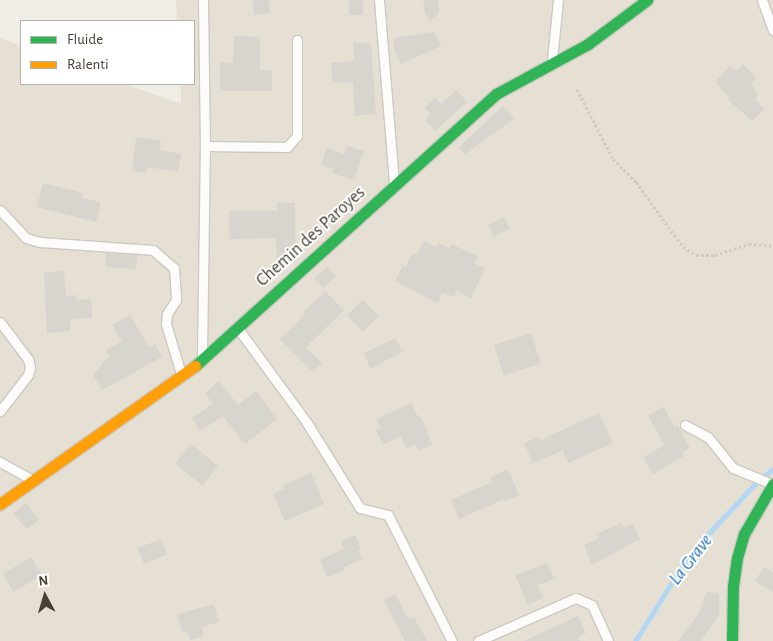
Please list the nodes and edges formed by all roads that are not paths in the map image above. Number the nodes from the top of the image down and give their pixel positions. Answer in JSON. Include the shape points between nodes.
{"nodes":[{"id":1,"x":203,"y":0,"type":"edge"},
{"id":2,"x":379,"y":0,"type":"edge"},
{"id":3,"x":558,"y":0,"type":"edge"},
{"id":4,"x":647,"y":0,"type":"edge"},
{"id":5,"x":762,"y":0,"type":"edge"},
{"id":6,"x":773,"y":30,"type":"edge"},
{"id":7,"x":297,"y":40,"type":"dead end"},
{"id":8,"x":552,"y":65,"type":"junction"},
{"id":9,"x":205,"y":146,"type":"junction"},
{"id":10,"x":394,"y":185,"type":"junction"},
{"id":11,"x":0,"y":210,"type":"edge"},
{"id":12,"x":0,"y":322,"type":"edge"},
{"id":13,"x":238,"y":328,"type":"junction"},
{"id":14,"x":202,"y":361,"type":"junction"},
{"id":15,"x":181,"y":377,"type":"junction"},
{"id":16,"x":0,"y":411,"type":"edge"},
{"id":17,"x":685,"y":425,"type":"dead end"},
{"id":18,"x":0,"y":462,"type":"edge"},
{"id":19,"x":34,"y":480,"type":"junction"},
{"id":20,"x":773,"y":484,"type":"edge"},
{"id":21,"x":0,"y":504,"type":"edge"},
{"id":22,"x":452,"y":641,"type":"edge"},
{"id":23,"x":478,"y":641,"type":"edge"},
{"id":24,"x":608,"y":641,"type":"edge"},
{"id":25,"x":732,"y":641,"type":"edge"}],
"edges":[{"from":1,"to":9,"type":"lane"},
{"from":2,"to":10,"type":"lane"},
{"from":3,"to":8,"type":"lane"},
{"from":4,"to":8,"type":"street","name":"Chemin des Paroyes","via":[[588,44]]},
{"from":5,"to":6,"type":"lane"},
{"from":7,"to":9,"type":"lane","via":[[297,136],[287,147]]},
{"from":8,"to":10,"type":"street","name":"Chemin des Paroyes","via":[[496,94]]},
{"from":9,"to":14,"type":"lane"},
{"from":10,"to":13,"type":"street","name":"Chemin des Paroyes"},
{"from":11,"to":15,"type":"lane","via":[[26,238],[40,242],[153,250],[174,268],[176,300],[167,314],[166,324]]},
{"from":12,"to":16,"type":"lane","via":[[28,359],[30,368]]},
{"from":13,"to":14,"type":"street","name":"Chemin des Paroyes"},
{"from":13,"to":22,"type":"lane","via":[[307,423],[360,508],[388,515]]},
{"from":14,"to":15,"type":"street","name":"Chemin des Paroyes"},
{"from":15,"to":19,"type":"street","name":"Chemin des Paroyes"},
{"from":17,"to":20,"type":"lane","via":[[708,437],[733,468]]},
{"from":18,"to":19,"type":"lane"},
{"from":19,"to":21,"type":"street","name":"Chemin des Paroyes"},
{"from":20,"to":25,"type":"street","via":[[744,534],[737,558]]},
{"from":23,"to":24,"type":"lane","via":[[576,598],[592,605]]}]}
